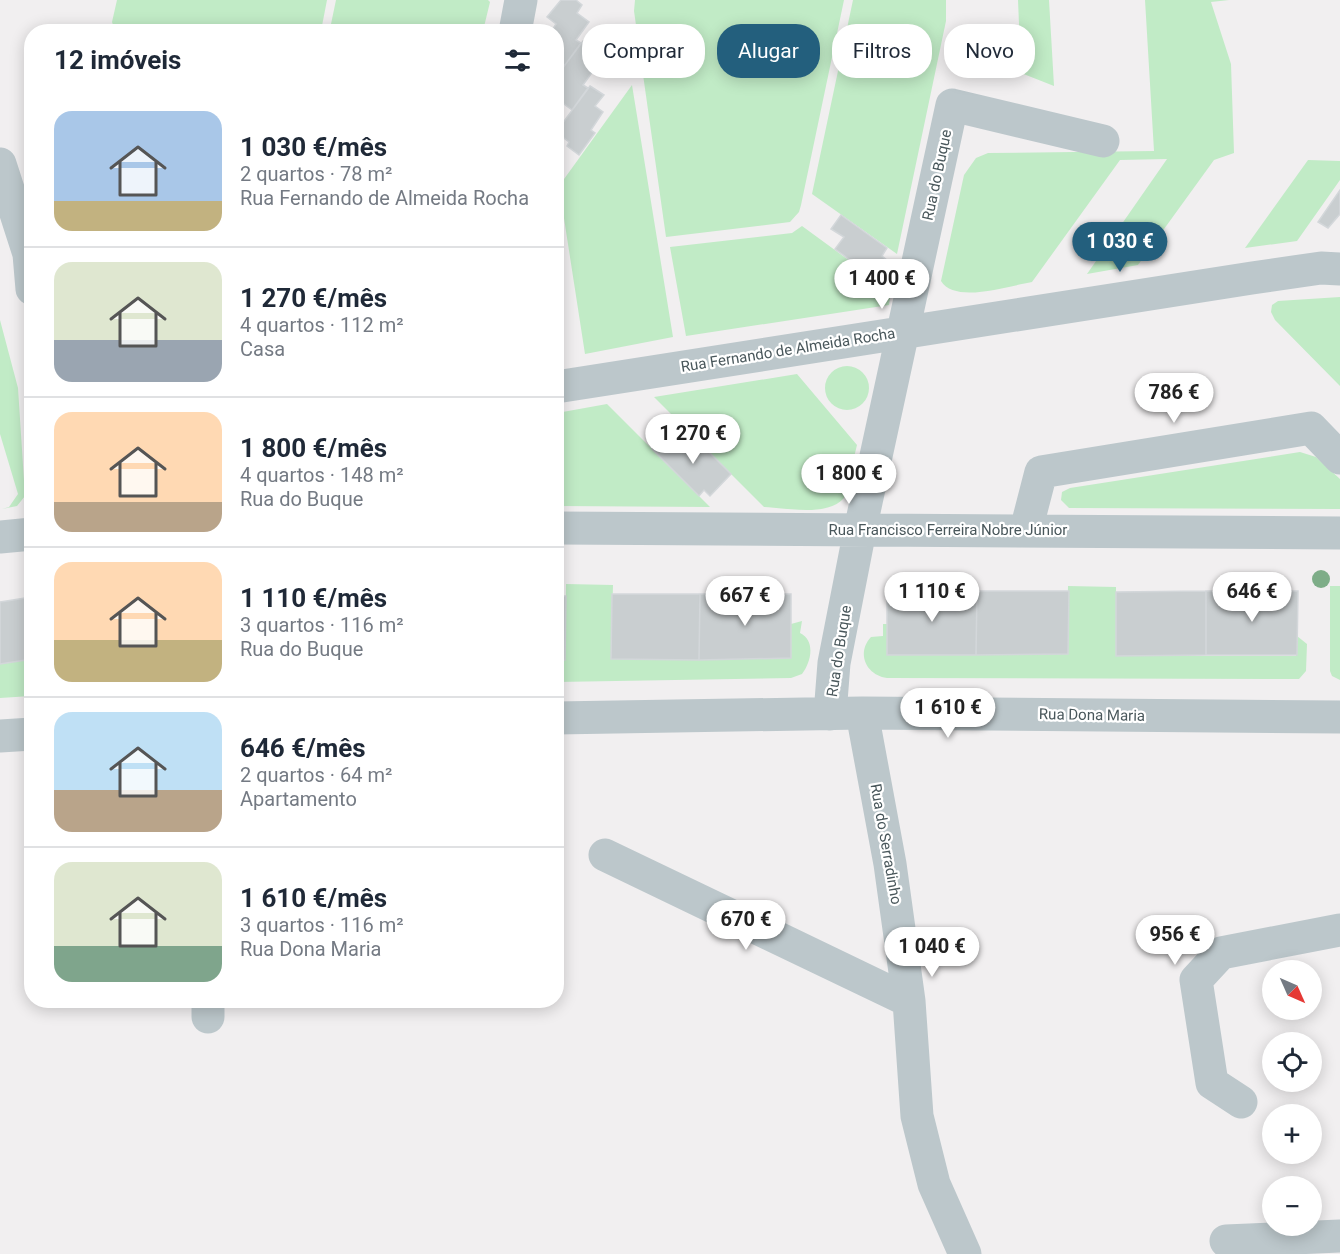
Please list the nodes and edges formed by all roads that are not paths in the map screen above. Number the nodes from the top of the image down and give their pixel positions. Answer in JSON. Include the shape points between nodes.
{"nodes":[{"id":1,"x":521,"y":0,"type":"edge"},
{"id":2,"x":516,"y":24,"type":"edge"},
{"id":3,"x":1103,"y":141,"type":"dead end"},
{"id":4,"x":0,"y":164,"type":"edge"},
{"id":5,"x":24,"y":238,"type":"edge"},
{"id":6,"x":1340,"y":269,"type":"edge"},
{"id":7,"x":903,"y":332,"type":"junction"},
{"id":8,"x":564,"y":386,"type":"edge"},
{"id":9,"x":1340,"y":458,"type":"edge"},
{"id":10,"x":564,"y":528,"type":"edge"},
{"id":11,"x":860,"y":530,"type":"junction"},
{"id":12,"x":1026,"y":530,"type":"junction"},
{"id":13,"x":1340,"y":533,"type":"edge"},
{"id":14,"x":24,"y":535,"type":"edge"},
{"id":15,"x":0,"y":537,"type":"edge"},
{"id":16,"x":862,"y":713,"type":"junction"},
{"id":17,"x":830,"y":714,"type":"junction"},
{"id":18,"x":1340,"y":717,"type":"edge"},
{"id":19,"x":564,"y":718,"type":"edge"},
{"id":20,"x":24,"y":734,"type":"edge"},
{"id":21,"x":0,"y":736,"type":"edge"},
{"id":22,"x":605,"y":855,"type":"dead end"},
{"id":23,"x":1340,"y":930,"type":"edge"},
{"id":24,"x":909,"y":1001,"type":"junction"},
{"id":25,"x":1241,"y":1102,"type":"dead end"},
{"id":26,"x":1340,"y":1236,"type":"edge"},
{"id":27,"x":1226,"y":1241,"type":"dead end"},
{"id":28,"x":965,"y":1254,"type":"edge"}],
"edges":[{"from":1,"to":2,"type":"street"},
{"from":3,"to":7,"type":"street","name":"Rua do Buque","via":[[952,105]]},
{"from":4,"to":5,"type":"street"},
{"from":6,"to":7,"type":"street","name":"Rua Fernando de Almeida Rocha","via":[[1310,270]]},
{"from":7,"to":8,"type":"street","name":"Rua Fernando de Almeida Rocha"},
{"from":7,"to":11,"type":"street","name":"Rua do Buque"},
{"from":9,"to":12,"type":"street","via":[[1311,428],[1041,472]]},
{"from":10,"to":11,"type":"street","name":"Rua Francisco Ferreira Nobre Júnior"},
{"from":11,"to":12,"type":"street","name":"Rua Francisco Ferreira Nobre Júnior"},
{"from":11,"to":17,"type":"street","name":"Rua do Buque","via":[[834,663]]},
{"from":12,"to":13,"type":"street","name":"Rua Francisco Ferreira Nobre Júnior"},
{"from":14,"to":15,"type":"street"},
{"from":16,"to":17,"type":"street","name":"Rua Dona Maria"},
{"from":16,"to":18,"type":"street","name":"Rua Dona Maria"},
{"from":16,"to":24,"type":"street","name":"Rua do Serradinho","via":[[890,864]]},
{"from":17,"to":19,"type":"street","name":"Rua Dona Maria"},
{"from":20,"to":21,"type":"street"},
{"from":22,"to":24,"type":"street"},
{"from":23,"to":25,"type":"street","via":[[1221,953],[1196,980],[1212,1083]]},
{"from":24,"to":28,"type":"street","name":"Rua do Serradinho","via":[[917,1116],[934,1184]]},
{"from":26,"to":27,"type":"street"}]}
